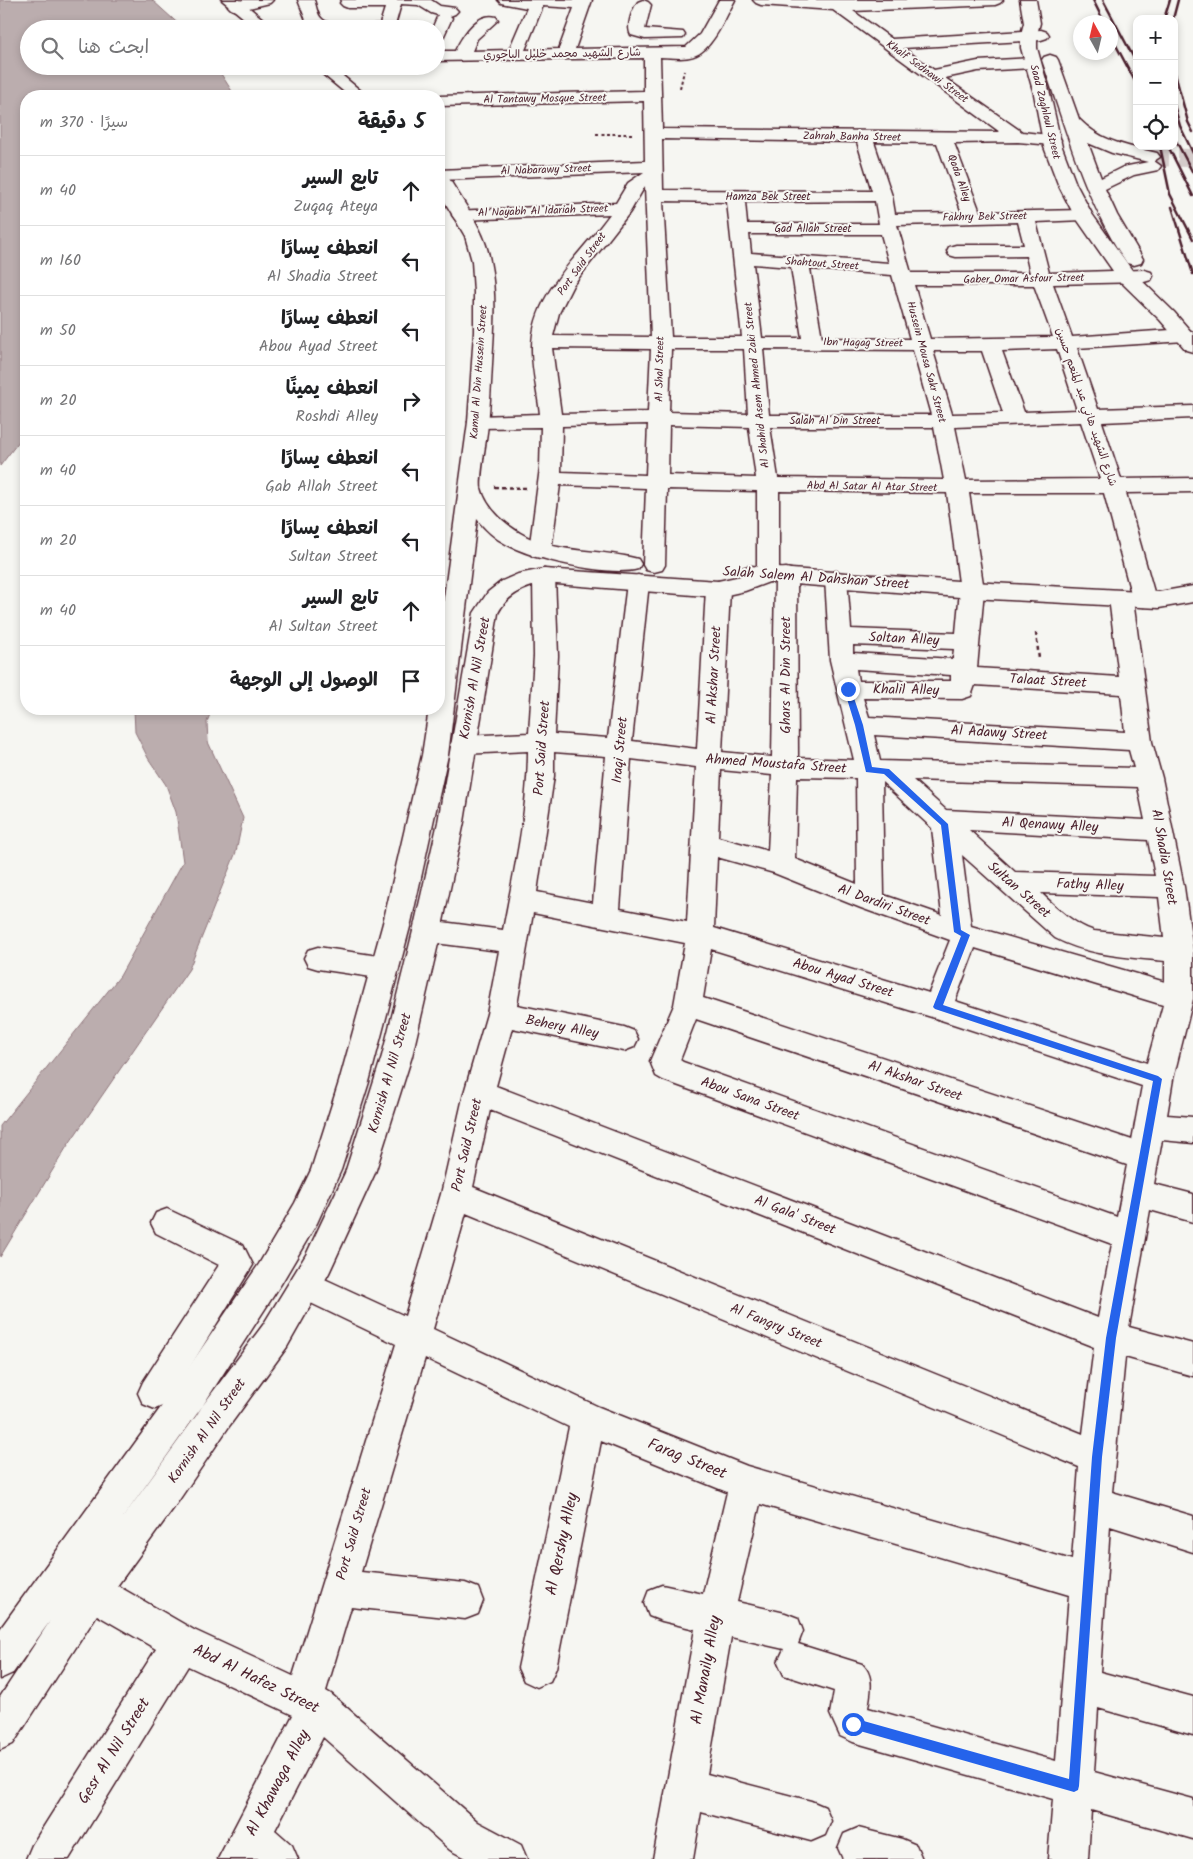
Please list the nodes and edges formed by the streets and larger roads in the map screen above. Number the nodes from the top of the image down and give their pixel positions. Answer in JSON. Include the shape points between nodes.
{"nodes":[{"id":1,"x":265,"y":0,"type":"edge"},
{"id":2,"x":306,"y":0,"type":"edge"},
{"id":3,"x":506,"y":0,"type":"edge"},
{"id":4,"x":727,"y":0,"type":"edge"},
{"id":5,"x":761,"y":0,"type":"edge"},
{"id":6,"x":995,"y":0,"type":"edge"},
{"id":7,"x":1028,"y":0,"type":"edge"},
{"id":8,"x":790,"y":1,"type":"edge"},
{"id":9,"x":956,"y":1,"type":"edge"},
{"id":10,"x":537,"y":2,"type":"edge"},
{"id":11,"x":584,"y":2,"type":"edge"},
{"id":12,"x":644,"y":2,"type":"edge"},
{"id":13,"x":233,"y":3,"type":"edge"},
{"id":14,"x":348,"y":3,"type":"dead end"},
{"id":15,"x":899,"y":3,"type":"edge"},
{"id":16,"x":843,"y":4,"type":"edge"},
{"id":17,"x":660,"y":7,"type":"dead end"},
{"id":18,"x":393,"y":10,"type":"edge"},
{"id":19,"x":366,"y":15,"type":"dead end"},
{"id":20,"x":255,"y":20,"type":"edge"},
{"id":21,"x":315,"y":20,"type":"edge"},
{"id":22,"x":364,"y":20,"type":"edge"},
{"id":23,"x":444,"y":20,"type":"edge"},
{"id":24,"x":490,"y":20,"type":"dead end"},
{"id":25,"x":1034,"y":31,"type":"junction"},
{"id":26,"x":706,"y":36,"type":"junction"},
{"id":27,"x":889,"y":44,"type":"junction"},
{"id":28,"x":652,"y":52,"type":"junction"},
{"id":29,"x":566,"y":53,"type":"junction"},
{"id":30,"x":515,"y":55,"type":"junction"},
{"id":31,"x":445,"y":56,"type":"edge"},
{"id":32,"x":461,"y":56,"type":"junction"},
{"id":33,"x":1033,"y":63,"type":"junction"},
{"id":34,"x":332,"y":75,"type":"edge"},
{"id":35,"x":931,"y":76,"type":"junction"},
{"id":36,"x":351,"y":90,"type":"edge"},
{"id":37,"x":445,"y":96,"type":"edge"},
{"id":38,"x":652,"y":96,"type":"junction"},
{"id":39,"x":1071,"y":120,"type":"junction"},
{"id":40,"x":652,"y":134,"type":"junction"},
{"id":41,"x":864,"y":137,"type":"junction"},
{"id":42,"x":944,"y":138,"type":"junction"},
{"id":43,"x":1018,"y":138,"type":"junction"},
{"id":44,"x":1052,"y":140,"type":"junction"},
{"id":45,"x":654,"y":170,"type":"junction"},
{"id":46,"x":445,"y":176,"type":"edge"},
{"id":47,"x":445,"y":187,"type":"edge"},
{"id":48,"x":1096,"y":187,"type":"junction"},
{"id":49,"x":654,"y":195,"type":"junction"},
{"id":50,"x":883,"y":196,"type":"junction"},
{"id":51,"x":735,"y":197,"type":"junction"},
{"id":52,"x":624,"y":208,"type":"junction"},
{"id":53,"x":461,"y":215,"type":"junction"},
{"id":54,"x":1083,"y":215,"type":"junction"},
{"id":55,"x":1026,"y":216,"type":"junction"},
{"id":56,"x":946,"y":218,"type":"junction"},
{"id":57,"x":973,"y":218,"type":"junction"},
{"id":58,"x":888,"y":224,"type":"junction"},
{"id":59,"x":738,"y":228,"type":"junction"},
{"id":60,"x":1034,"y":250,"type":"junction"},
{"id":61,"x":956,"y":251,"type":"junction"},
{"id":62,"x":743,"y":258,"type":"junction"},
{"id":63,"x":799,"y":262,"type":"junction"},
{"id":64,"x":903,"y":275,"type":"junction"},
{"id":65,"x":1135,"y":277,"type":"junction"},
{"id":66,"x":1041,"y":279,"type":"junction"},
{"id":67,"x":965,"y":280,"type":"junction"},
{"id":68,"x":1189,"y":340,"type":"edge"},
{"id":69,"x":542,"y":342,"type":"junction"},
{"id":70,"x":813,"y":342,"type":"junction"},
{"id":71,"x":661,"y":343,"type":"junction"},
{"id":72,"x":753,"y":343,"type":"junction"},
{"id":73,"x":1065,"y":343,"type":"junction"},
{"id":74,"x":921,"y":344,"type":"junction"},
{"id":75,"x":990,"y":345,"type":"junction"},
{"id":76,"x":1193,"y":412,"type":"edge"},
{"id":77,"x":1090,"y":416,"type":"junction"},
{"id":78,"x":1014,"y":417,"type":"junction"},
{"id":79,"x":659,"y":418,"type":"junction"},
{"id":80,"x":551,"y":419,"type":"junction"},
{"id":81,"x":759,"y":421,"type":"junction"},
{"id":82,"x":943,"y":421,"type":"junction"},
{"id":83,"x":478,"y":422,"type":"junction"},
{"id":84,"x":657,"y":482,"type":"junction"},
{"id":85,"x":550,"y":483,"type":"junction"},
{"id":86,"x":1193,"y":485,"type":"edge"},
{"id":87,"x":469,"y":486,"type":"junction"},
{"id":88,"x":768,"y":486,"type":"junction"},
{"id":89,"x":1113,"y":486,"type":"junction"},
{"id":90,"x":957,"y":488,"type":"junction"},
{"id":91,"x":542,"y":564,"type":"junction"},
{"id":92,"x":646,"y":574,"type":"junction"},
{"id":93,"x":777,"y":575,"type":"junction"},
{"id":94,"x":836,"y":579,"type":"junction"},
{"id":95,"x":718,"y":589,"type":"junction"},
{"id":96,"x":972,"y":590,"type":"junction"},
{"id":97,"x":1193,"y":594,"type":"edge"},
{"id":98,"x":1141,"y":599,"type":"junction"},
{"id":99,"x":1193,"y":608,"type":"edge"},
{"id":100,"x":840,"y":636,"type":"junction"},
{"id":101,"x":968,"y":642,"type":"junction"},
{"id":102,"x":842,"y":660,"type":"junction"},
{"id":103,"x":445,"y":676,"type":"edge"},
{"id":104,"x":965,"y":678,"type":"junction"},
{"id":105,"x":1132,"y":686,"type":"junction"},
{"id":106,"x":848,"y":689,"type":"junction"},
{"id":107,"x":440,"y":715,"type":"edge"},
{"id":108,"x":859,"y":725,"type":"junction"},
{"id":109,"x":541,"y":742,"type":"junction"},
{"id":110,"x":1139,"y":742,"type":"junction"},
{"id":111,"x":463,"y":744,"type":"junction"},
{"id":112,"x":619,"y":748,"type":"junction"},
{"id":113,"x":709,"y":760,"type":"junction"},
{"id":114,"x":785,"y":767,"type":"junction"},
{"id":115,"x":878,"y":771,"type":"junction"},
{"id":116,"x":1149,"y":778,"type":"junction"},
{"id":117,"x":942,"y":822,"type":"junction"},
{"id":118,"x":1160,"y":831,"type":"junction"},
{"id":119,"x":706,"y":844,"type":"junction"},
{"id":120,"x":781,"y":865,"type":"junction"},
{"id":121,"x":1009,"y":882,"type":"junction"},
{"id":122,"x":1172,"y":887,"type":"junction"},
{"id":123,"x":522,"y":900,"type":"junction"},
{"id":124,"x":872,"y":901,"type":"junction"},
{"id":125,"x":606,"y":917,"type":"junction"},
{"id":126,"x":427,"y":931,"type":"junction"},
{"id":127,"x":962,"y":933,"type":"junction"},
{"id":128,"x":700,"y":935,"type":"junction"},
{"id":129,"x":514,"y":942,"type":"junction"},
{"id":130,"x":318,"y":958,"type":"dead end"},
{"id":131,"x":385,"y":968,"type":"junction"},
{"id":132,"x":1182,"y":974,"type":"edge"},
{"id":133,"x":688,"y":1004,"type":"junction"},
{"id":134,"x":938,"y":1007,"type":"junction"},
{"id":135,"x":500,"y":1014,"type":"junction"},
{"id":136,"x":624,"y":1039,"type":"dead end"},
{"id":137,"x":1158,"y":1079,"type":"junction"},
{"id":138,"x":479,"y":1093,"type":"junction"},
{"id":139,"x":1150,"y":1126,"type":"junction"},
{"id":140,"x":1193,"y":1130,"type":"edge"},
{"id":141,"x":1143,"y":1157,"type":"junction"},
{"id":142,"x":1137,"y":1193,"type":"junction"},
{"id":143,"x":456,"y":1194,"type":"junction"},
{"id":144,"x":1193,"y":1208,"type":"edge"},
{"id":145,"x":167,"y":1223,"type":"dead end"},
{"id":146,"x":1128,"y":1235,"type":"junction"},
{"id":147,"x":305,"y":1285,"type":"junction"},
{"id":148,"x":415,"y":1336,"type":"junction"},
{"id":149,"x":1111,"y":1338,"type":"junction"},
{"id":150,"x":208,"y":1340,"type":"junction"},
{"id":151,"x":1193,"y":1360,"type":"edge"},
{"id":152,"x":155,"y":1393,"type":"dead end"},
{"id":153,"x":588,"y":1419,"type":"junction"},
{"id":154,"x":1097,"y":1457,"type":"junction"},
{"id":155,"x":747,"y":1483,"type":"junction"},
{"id":156,"x":1094,"y":1504,"type":"junction"},
{"id":157,"x":1193,"y":1534,"type":"edge"},
{"id":158,"x":78,"y":1581,"type":"junction"},
{"id":159,"x":1088,"y":1583,"type":"junction"},
{"id":160,"x":338,"y":1588,"type":"junction"},
{"id":161,"x":465,"y":1601,"type":"dead end"},
{"id":162,"x":662,"y":1603,"type":"dead end"},
{"id":163,"x":716,"y":1615,"type":"junction"},
{"id":164,"x":181,"y":1643,"type":"junction"},
{"id":165,"x":0,"y":1660,"type":"edge"},
{"id":166,"x":537,"y":1668,"type":"dead end"},
{"id":167,"x":1081,"y":1686,"type":"junction"},
{"id":168,"x":312,"y":1703,"type":"junction"},
{"id":169,"x":1193,"y":1716,"type":"edge"},
{"id":170,"x":0,"y":1731,"type":"edge"},
{"id":171,"x":1074,"y":1786,"type":"junction"},
{"id":172,"x":685,"y":1788,"type":"junction"},
{"id":173,"x":1193,"y":1818,"type":"edge"},
{"id":174,"x":811,"y":1821,"type":"dead end"},
{"id":175,"x":461,"y":1848,"type":"edge"},
{"id":176,"x":858,"y":1848,"type":"dead end"},
{"id":177,"x":256,"y":1851,"type":"edge"},
{"id":178,"x":46,"y":1859,"type":"edge"},
{"id":179,"x":507,"y":1859,"type":"edge"},
{"id":180,"x":673,"y":1859,"type":"edge"},
{"id":181,"x":902,"y":1859,"type":"edge"},
{"id":182,"x":1068,"y":1859,"type":"edge"}],
"edges":[{"from":1,"to":13,"type":"street"},
{"from":2,"to":21,"type":"street"},
{"from":3,"to":10,"type":"street"},
{"from":4,"to":26,"type":"street"},
{"from":5,"to":8,"type":"street"},
{"from":6,"to":9,"type":"street"},
{"from":7,"to":25,"type":"street","name":"Saad Zaghloul Street"},
{"from":8,"to":16,"type":"street"},
{"from":9,"to":15,"type":"street"},
{"from":10,"to":11,"type":"street"},
{"from":10,"to":30,"type":"street"},
{"from":11,"to":29,"type":"street"},
{"from":12,"to":17,"type":"street"},
{"from":12,"to":26,"type":"street","via":[[636,31],[642,34]]},
{"from":13,"to":20,"type":"street"},
{"from":14,"to":18,"type":"street"},
{"from":15,"to":16,"type":"street"},
{"from":16,"to":27,"type":"street","name":"Khalf Sednawi Street"},
{"from":18,"to":19,"type":"street"},
{"from":18,"to":22,"type":"street"},
{"from":18,"to":23,"type":"street","via":[[422,1],[447,14]]},
{"from":24,"to":32,"type":"street","via":[[470,37]]},
{"from":25,"to":27,"type":"street"},
{"from":25,"to":33,"type":"street","name":"Saad Zaghloul Street","via":[[1029,48]]},
{"from":25,"to":39,"type":"street","name":"Saad Zaghloul Street"},
{"from":26,"to":28,"type":"street","name":"شارع الشهيد محمد خليل الباجوري","via":[[687,53]]},
{"from":27,"to":35,"type":"street","name":"Khalf Sednawi Street"},
{"from":28,"to":29,"type":"street","name":"شارع الشهيد محمد خليل الباجوري"},
{"from":28,"to":38,"type":"street","name":"Al Shal Street"},
{"from":29,"to":30,"type":"street","name":"شارع الشهيد محمد خليل الباجوري"},
{"from":30,"to":32,"type":"street","name":"شارع الشهيد محمد خليل الباجوري"},
{"from":31,"to":32,"type":"street","name":"شارع الشهيد محمد خليل الباجوري"},
{"from":33,"to":35,"type":"street","via":[[978,66]]},
{"from":33,"to":44,"type":"street","name":"Saad Zaghloul Street"},
{"from":34,"to":36,"type":"street"},
{"from":35,"to":43,"type":"street","name":"Khalf Sednawi Street"},
{"from":37,"to":38,"type":"street","name":"Al Tantawy Mosque Street"},
{"from":38,"to":40,"type":"street","name":"Al Shal Street"},
{"from":39,"to":48,"type":"street","name":"Saad Zaghloul Street"},
{"from":39,"to":48,"type":"street","via":[[1092,139],[1152,161]]},
{"from":40,"to":41,"type":"street","name":"Zahrah Banha Street"},
{"from":40,"to":45,"type":"street","name":"Al Shal Street"},
{"from":41,"to":42,"type":"street","name":"Zahrah Banha Street"},
{"from":41,"to":50,"type":"street","name":"Hussein Mousa Sakr Street"},
{"from":42,"to":43,"type":"street","name":"Zahrah Banha Street"},
{"from":42,"to":57,"type":"street","name":"Qada Alley"},
{"from":43,"to":44,"type":"street","name":"Zahrah Banha Street"},
{"from":44,"to":54,"type":"street","name":"Saad Zaghloul Street","via":[[1059,165]]},
{"from":45,"to":46,"type":"street","name":"Al Nabarawy Street"},
{"from":45,"to":49,"type":"street","name":"Al Shal Street"},
{"from":45,"to":52,"type":"street","name":"Port Said Street","via":[[634,186]]},
{"from":47,"to":53,"type":"street","name":"Kamal Al Din Hussein Street"},
{"from":48,"to":65,"type":"street","name":"Saad Zaghloul Street"},
{"from":49,"to":51,"type":"street","name":"Hamza Bek Street"},
{"from":49,"to":71,"type":"street","name":"Al Shal Street"},
{"from":50,"to":51,"type":"street","name":"Hamza Bek Street"},
{"from":50,"to":58,"type":"street","name":"Hussein Mousa Sakr Street"},
{"from":51,"to":59,"type":"street","name":"Al Shahid Asem Ahmed Zaki Street"},
{"from":52,"to":53,"type":"street","name":"Al Nayabh Al Idariah Street"},
{"from":52,"to":69,"type":"street","name":"Port Said Street","via":[[567,281],[544,327]]},
{"from":53,"to":83,"type":"street","name":"Kamal Al Din Hussein Street","via":[[474,236],[484,292]]},
{"from":54,"to":55,"type":"street","name":"Fakhry Bek Street"},
{"from":54,"to":65,"type":"street","name":"Saad Zaghloul Street"},
{"from":55,"to":57,"type":"street","name":"Fakhry Bek Street"},
{"from":55,"to":60,"type":"street","name":"شارع الشهيد هاني عبد المنعم حسين"},
{"from":56,"to":57,"type":"street","name":"Fakhry Bek Street"},
{"from":56,"to":58,"type":"street","name":"Fakhry Bek Street"},
{"from":56,"to":61,"type":"street"},
{"from":58,"to":59,"type":"street","name":"Gad Allah Street"},
{"from":58,"to":64,"type":"street","name":"Hussein Mousa Sakr Street"},
{"from":59,"to":62,"type":"street","name":"Al Shahid Asem Ahmed Zaki Street"},
{"from":60,"to":61,"type":"street"},
{"from":60,"to":66,"type":"street","name":"شارع الشهيد هاني عبد المنعم حسين"},
{"from":61,"to":67,"type":"street"},
{"from":62,"to":63,"type":"street","name":"Shahtout Street"},
{"from":62,"to":72,"type":"street","name":"Al Shahid Asem Ahmed Zaki Street"},
{"from":63,"to":64,"type":"street","name":"Shahtout Street"},
{"from":63,"to":70,"type":"street"},
{"from":64,"to":67,"type":"street","name":"Gaber Omar Asfour Street"},
{"from":64,"to":74,"type":"street","name":"Hussein Mousa Sakr Street"},
{"from":65,"to":66,"type":"street","name":"Gaber Omar Asfour Street"},
{"from":65,"to":68,"type":"street","name":"Saad Zaghloul Street"},
{"from":66,"to":67,"type":"street","name":"Gaber Omar Asfour Street"},
{"from":66,"to":73,"type":"street","name":"شارع الشهيد هاني عبد المنعم حسين"},
{"from":68,"to":73,"type":"street","name":"Ibn Hagag Street"},
{"from":69,"to":71,"type":"street","name":"Ibn Hagag Street"},
{"from":69,"to":80,"type":"street","name":"Port Said Street"},
{"from":70,"to":72,"type":"street","name":"Ibn Hagag Street"},
{"from":70,"to":74,"type":"street","name":"Ibn Hagag Street"},
{"from":71,"to":72,"type":"street","name":"Ibn Hagag Street"},
{"from":71,"to":79,"type":"street","name":"Al Shal Street"},
{"from":72,"to":81,"type":"street","name":"Al Shahid Asem Ahmed Zaki Street"},
{"from":73,"to":75,"type":"street","name":"Ibn Hagag Street"},
{"from":73,"to":77,"type":"street","name":"شارع الشهيد هاني عبد المنعم حسين"},
{"from":74,"to":75,"type":"street","name":"Ibn Hagag Street"},
{"from":74,"to":82,"type":"street","name":"Hussein Mousa Sakr Street"},
{"from":75,"to":78,"type":"street"},
{"from":76,"to":77,"type":"street","name":"Salah Al Din Street"},
{"from":77,"to":78,"type":"street","name":"Salah Al Din Street"},
{"from":77,"to":89,"type":"street","name":"شارع الشهيد هاني عبد المنعم حسين"},
{"from":78,"to":82,"type":"street","name":"Salah Al Din Street"},
{"from":79,"to":80,"type":"street","name":"Salah Al Din Street"},
{"from":79,"to":81,"type":"street","name":"Salah Al Din Street"},
{"from":79,"to":84,"type":"street","name":"Al Shal Street"},
{"from":80,"to":83,"type":"street","name":"Salah Al Din Street"},
{"from":80,"to":85,"type":"street","name":"Port Said Street"},
{"from":81,"to":82,"type":"street","name":"Salah Al Din Street"},
{"from":81,"to":88,"type":"street","name":"Al Shahid Asem Ahmed Zaki Street"},
{"from":82,"to":90,"type":"street","name":"Hussein Mousa Sakr Street"},
{"from":83,"to":87,"type":"street","name":"Kamal Al Din Hussein Street"},
{"from":84,"to":85,"type":"street","name":"Abd Al Satar Al Atar Street"},
{"from":84,"to":88,"type":"street","name":"Abd Al Satar Al Atar Street"},
{"from":84,"to":92,"type":"street","name":"Al Shal Street"},
{"from":85,"to":91,"type":"street","name":"Port Said Street"},
{"from":86,"to":89,"type":"street","name":"Abd Al Satar Al Atar Street"},
{"from":87,"to":91,"type":"street","via":[[478,506],[494,525]]},
{"from":87,"to":103,"type":"street","name":"Kornish Al Nil Street"},
{"from":88,"to":90,"type":"street","name":"Abd Al Satar Al Atar Street"},
{"from":88,"to":93,"type":"street","name":"Al Shahid Asem Ahmed Zaki Street"},
{"from":89,"to":90,"type":"street","name":"Abd Al Satar Al Atar Street"},
{"from":89,"to":98,"type":"street","name":"شارع الشهيد هاني عبد المنعم حسين"},
{"from":90,"to":96,"type":"street","name":"Hussein Mousa Sakr Street"},
{"from":91,"to":92,"type":"street","name":"Kornish Al Nil Street"},
{"from":91,"to":109,"type":"street","name":"Port Said Street","via":[[546,664]]},
{"from":91,"to":111,"type":"street","name":"Kornish Al Nil Street","via":[[506,588],[486,612]]},
{"from":92,"to":93,"type":"street","name":"Salah Salem Al Dahshan Street"},
{"from":92,"to":95,"type":"street","name":"Kornish Al Nil Street"},
{"from":92,"to":112,"type":"street","name":"Iraqi Street"},
{"from":93,"to":94,"type":"street","name":"Salah Salem Al Dahshan Street"},
{"from":93,"to":95,"type":"street","name":"Kornish Al Nil Street"},
{"from":93,"to":114,"type":"street","name":"Ghars Al Din Street"},
{"from":94,"to":96,"type":"street","name":"Salah Salem Al Dahshan Street"},
{"from":94,"to":100,"type":"street"},
{"from":95,"to":113,"type":"street","name":"Al Akshar Street"},
{"from":96,"to":98,"type":"street","name":"Salah Salem Al Dahshan Street"},
{"from":96,"to":101,"type":"street","name":"Hussein Mousa Sakr Street"},
{"from":97,"to":98,"type":"street","name":"Salah Salem Al Dahshan Street"},
{"from":98,"to":99,"type":"street"},
{"from":98,"to":105,"type":"street","name":"Al Shadia Street"},
{"from":100,"to":101,"type":"street","name":"Soltan Alley"},
{"from":100,"to":102,"type":"street"},
{"from":101,"to":104,"type":"street","name":"Hussein Mousa Sakr Street"},
{"from":102,"to":104,"type":"street"},
{"from":102,"to":106,"type":"street"},
{"from":104,"to":105,"type":"street","name":"Talaat Street"},
{"from":104,"to":106,"type":"street","name":"Khalil Alley","via":[[958,691]]},
{"from":105,"to":110,"type":"street","name":"Al Shadia Street"},
{"from":106,"to":108,"type":"street"},
{"from":107,"to":131,"type":"street","name":"Kornish Al Nil Street","via":[[435,755]]},
{"from":108,"to":110,"type":"street","name":"Al Adawy Street"},
{"from":108,"to":115,"type":"street"},
{"from":109,"to":111,"type":"street","name":"Ahmed Moustafa Street"},
{"from":109,"to":112,"type":"street","name":"Ahmed Moustafa Street"},
{"from":109,"to":123,"type":"street","name":"Port Said Street","via":[[538,806]]},
{"from":110,"to":116,"type":"street","name":"Al Shadia Street"},
{"from":111,"to":126,"type":"street","name":"Kornish Al Nil Street","via":[[451,822]]},
{"from":112,"to":113,"type":"street","name":"Ahmed Moustafa Street"},
{"from":112,"to":125,"type":"street","name":"Iraqi Street"},
{"from":113,"to":114,"type":"street","name":"Ahmed Moustafa Street"},
{"from":113,"to":119,"type":"street","name":"Abou Sana Street"},
{"from":114,"to":115,"type":"street","name":"Ahmed Moustafa Street"},
{"from":114,"to":120,"type":"street","name":"Ghars Al Din Street"},
{"from":115,"to":116,"type":"street","name":"Ahmed Moustafa Street"},
{"from":115,"to":117,"type":"street","name":"Sultan Street"},
{"from":115,"to":124,"type":"street"},
{"from":116,"to":118,"type":"street","name":"Al Shadia Street"},
{"from":117,"to":118,"type":"street","name":"Al Qenawy Alley"},
{"from":117,"to":121,"type":"street","name":"Sultan Street"},
{"from":117,"to":127,"type":"street"},
{"from":118,"to":122,"type":"street","name":"Al Shadia Street"},
{"from":119,"to":120,"type":"street","name":"Al Dardiri Street"},
{"from":119,"to":128,"type":"street","name":"Abou Sana Street"},
{"from":120,"to":124,"type":"street","name":"Al Dardiri Street"},
{"from":121,"to":122,"type":"street","name":"Fathy Alley"},
{"from":121,"to":132,"type":"street","name":"Sultan Street","via":[[1076,936]]},
{"from":122,"to":132,"type":"street","name":"Al Shadia Street"},
{"from":123,"to":125,"type":"street","name":"Abou Ayad Street"},
{"from":123,"to":129,"type":"street","name":"Port Said Street"},
{"from":124,"to":127,"type":"street","name":"Al Dardiri Street"},
{"from":125,"to":128,"type":"street","name":"Abou Ayad Street"},
{"from":126,"to":129,"type":"street"},
{"from":126,"to":147,"type":"street","name":"Kornish Al Nil Street","via":[[396,1056],[360,1174]]},
{"from":127,"to":132,"type":"street","name":"Al Dardiri Street"},
{"from":127,"to":134,"type":"street"},
{"from":128,"to":133,"type":"street","name":"Abou Sana Street"},
{"from":128,"to":134,"type":"street","name":"Abou Ayad Street"},
{"from":129,"to":135,"type":"street","name":"Port Said Street"},
{"from":130,"to":131,"type":"street"},
{"from":131,"to":150,"type":"street","name":"Kornish Al Nil Street","via":[[326,1170],[306,1214],[274,1267]]},
{"from":132,"to":137,"type":"street","name":"Al Shadia Street"},
{"from":133,"to":141,"type":"street","name":"Al Akshar Street"},
{"from":133,"to":146,"type":"street","name":"Abou Sana Street","via":[[665,1061],[669,1069]]},
{"from":134,"to":137,"type":"street","name":"Abou Ayad Street"},
{"from":135,"to":136,"type":"street","name":"Behery Alley"},
{"from":135,"to":138,"type":"street","name":"Port Said Street"},
{"from":137,"to":139,"type":"street","name":"Al Shadia Street"},
{"from":138,"to":143,"type":"street","name":"Port Said Street"},
{"from":138,"to":149,"type":"street","name":"Al Gala' Street"},
{"from":139,"to":140,"type":"street"},
{"from":139,"to":141,"type":"street","name":"Al Shadia Street"},
{"from":141,"to":142,"type":"street","name":"Al Shadia Street"},
{"from":142,"to":144,"type":"street"},
{"from":142,"to":146,"type":"street","name":"Al Shadia Street"},
{"from":143,"to":148,"type":"street","name":"Port Said Street"},
{"from":143,"to":154,"type":"street","name":"Al Fangry Street"},
{"from":145,"to":150,"type":"street","via":[[235,1259],[235,1271]]},
{"from":146,"to":149,"type":"street","name":"Al Shadia Street"},
{"from":147,"to":148,"type":"street","name":"Farag Street"},
{"from":147,"to":158,"type":"street","name":"Kornish Al Nil Street","via":[[275,1336],[163,1494]]},
{"from":148,"to":153,"type":"street","name":"Farag Street"},
{"from":148,"to":160,"type":"street","name":"Port Said Street"},
{"from":149,"to":151,"type":"street","name":"Al Gala' Street"},
{"from":149,"to":154,"type":"street","name":"Al Shadia Street"},
{"from":150,"to":152,"type":"street"},
{"from":150,"to":158,"type":"street","name":"Kornish Al Nil Street","via":[[184,1404]]},
{"from":153,"to":155,"type":"street","name":"Farag Street"},
{"from":153,"to":166,"type":"street","name":"Al Qershy Alley"},
{"from":154,"to":156,"type":"street","name":"Al Shadia Street"},
{"from":155,"to":159,"type":"street","name":"Farag Street"},
{"from":155,"to":163,"type":"street","name":"Al Manaily Alley"},
{"from":156,"to":157,"type":"street"},
{"from":156,"to":159,"type":"street","name":"Al Shadia Street"},
{"from":158,"to":164,"type":"street","name":"Abd Al Hafez Street"},
{"from":158,"to":165,"type":"street","name":"Kornish Al Nil Street"},
{"from":158,"to":170,"type":"street","name":"Kornish Al Nil Street"},
{"from":159,"to":167,"type":"street","name":"Al Shadia Street"},
{"from":160,"to":161,"type":"street"},
{"from":160,"to":168,"type":"street","name":"Port Said Street"},
{"from":162,"to":163,"type":"street"},
{"from":163,"to":171,"type":"street","via":[[791,1646],[849,1677],[853,1686],[848,1718],[853,1724]]},
{"from":163,"to":172,"type":"street","name":"Al Manaily Alley"},
{"from":164,"to":168,"type":"street","name":"Abd Al Hafez Street"},
{"from":164,"to":178,"type":"street","name":"Gesr Al Nil Street"},
{"from":167,"to":169,"type":"street"},
{"from":167,"to":171,"type":"street","name":"Al Shadia Street"},
{"from":168,"to":175,"type":"street","name":"Abd Al Hafez Street"},
{"from":168,"to":177,"type":"street","name":"Al Khawaga Alley"},
{"from":171,"to":173,"type":"street"},
{"from":171,"to":182,"type":"street","name":"Al Shadia Street"},
{"from":172,"to":174,"type":"street"},
{"from":172,"to":180,"type":"street","name":"Al Manaily Alley"},
{"from":175,"to":179,"type":"street","name":"Abd Al Hafez Street"},
{"from":176,"to":181,"type":"street"}]}
